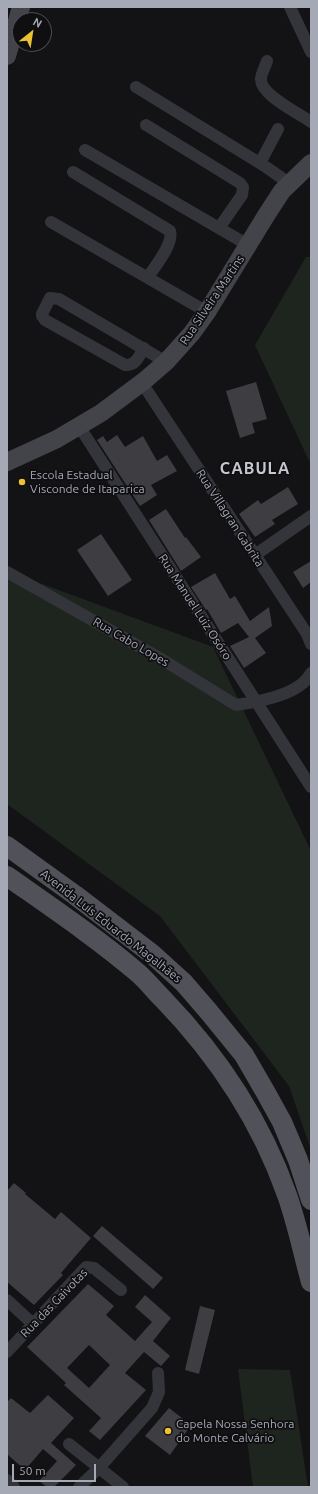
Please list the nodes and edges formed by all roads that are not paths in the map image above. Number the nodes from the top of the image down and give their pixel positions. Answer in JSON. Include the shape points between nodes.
{"nodes":[{"id":1,"x":21,"y":7,"type":"edge"},
{"id":2,"x":290,"y":7,"type":"edge"},
{"id":3,"x":311,"y":52,"type":"edge"},
{"id":4,"x":7,"y":56,"type":"edge"},
{"id":5,"x":267,"y":61,"type":"dead end"},
{"id":6,"x":136,"y":87,"type":"dead end"},
{"id":7,"x":311,"y":122,"type":"edge"},
{"id":8,"x":146,"y":125,"type":"dead end"},
{"id":9,"x":278,"y":129,"type":"dead end"},
{"id":10,"x":85,"y":150,"type":"dead end"},
{"id":11,"x":260,"y":163,"type":"junction"},
{"id":12,"x":311,"y":163,"type":"edge"},
{"id":13,"x":73,"y":172,"type":"dead end"},
{"id":14,"x":290,"y":183,"type":"junction"},
{"id":15,"x":51,"y":222,"type":"dead end"},
{"id":16,"x":219,"y":228,"type":"junction"},
{"id":17,"x":248,"y":245,"type":"junction"},
{"id":18,"x":148,"y":277,"type":"junction"},
{"id":19,"x":207,"y":312,"type":"junction"},
{"id":20,"x":144,"y":348,"type":"junction"},
{"id":21,"x":166,"y":362,"type":"junction"},
{"id":22,"x":148,"y":392,"type":"dead end"},
{"id":23,"x":79,"y":426,"type":"junction"},
{"id":24,"x":7,"y":462,"type":"edge"},
{"id":25,"x":311,"y":516,"type":"edge"},
{"id":26,"x":255,"y":555,"type":"junction"},
{"id":27,"x":7,"y":572,"type":"edge"},
{"id":28,"x":311,"y":644,"type":"edge"},
{"id":29,"x":311,"y":673,"type":"edge"},
{"id":30,"x":256,"y":702,"type":"junction"},
{"id":31,"x":311,"y":787,"type":"edge"},
{"id":32,"x":7,"y":846,"type":"edge"},
{"id":33,"x":7,"y":876,"type":"edge"},
{"id":34,"x":311,"y":1200,"type":"edge"},
{"id":35,"x":311,"y":1282,"type":"edge"},
{"id":36,"x":121,"y":1290,"type":"dead end"},
{"id":37,"x":7,"y":1300,"type":"edge"},
{"id":38,"x":33,"y":1324,"type":"junction"},
{"id":39,"x":7,"y":1352,"type":"edge"},
{"id":40,"x":158,"y":1373,"type":"dead end"},
{"id":41,"x":69,"y":1444,"type":"dead end"},
{"id":42,"x":98,"y":1468,"type":"junction"},
{"id":43,"x":7,"y":1480,"type":"edge"},
{"id":44,"x":14,"y":1487,"type":"edge"},
{"id":45,"x":79,"y":1487,"type":"edge"},
{"id":46,"x":123,"y":1487,"type":"edge"}],
"edges":[{"from":1,"to":4,"type":"main road"},
{"from":2,"to":3,"type":"street"},
{"from":5,"to":7,"type":"street","via":[[261,78],[264,89]]},
{"from":6,"to":11,"type":"street"},
{"from":8,"to":16,"type":"street","via":[[243,187],[242,195]]},
{"from":9,"to":11,"type":"street"},
{"from":10,"to":16,"type":"street"},
{"from":11,"to":14,"type":"street"},
{"from":12,"to":14,"type":"main road","name":"Rua Silveira Martins"},
{"from":13,"to":18,"type":"street","via":[[170,231],[169,245]]},
{"from":14,"to":17,"type":"main road","name":"Rua Silveira Martins"},
{"from":15,"to":18,"type":"street"},
{"from":16,"to":17,"type":"street"},
{"from":17,"to":19,"type":"main road","name":"Rua Silveira Martins"},
{"from":18,"to":19,"type":"street"},
{"from":19,"to":21,"type":"main road","name":"Rua Silveira Martins"},
{"from":20,"to":20,"type":"street","via":[[56,298],[50,298],[42,314],[45,320],[125,365],[134,364]]},
{"from":20,"to":21,"type":"street"},
{"from":21,"to":23,"type":"main road","name":"Rua Silveira Martins","via":[[120,400]]},
{"from":22,"to":26,"type":"street","name":"Rua Villagran Gabrita"},
{"from":23,"to":24,"type":"main road","name":"Rua Silveira Martins","via":[[38,449]]},
{"from":23,"to":30,"type":"street","name":"Rua Manuel Luiz Osóro"},
{"from":25,"to":26,"type":"street"},
{"from":26,"to":28,"type":"street","name":"Rua Villagran Gabrita"},
{"from":27,"to":30,"type":"street","name":"Rua Cabo Lopes","via":[[163,660],[236,705]]},
{"from":29,"to":30,"type":"street","via":[[294,689]]},
{"from":30,"to":31,"type":"street","name":"Rua Manuel Luiz Osóro"},
{"from":32,"to":34,"type":"main road","name":"Avenida Luís Eduardo Magalhães","via":[[152,954],[184,983],[210,1012],[244,1055],[270,1099],[298,1160]]},
{"from":33,"to":35,"type":"main road","name":"Avenida Luís Eduardo Magalhães","via":[[79,926],[139,974],[178,1014],[215,1058],[246,1106],[270,1153],[287,1194]]},
{"from":36,"to":38,"type":"street","name":"Rua das Gaivotas","via":[[94,1268],[86,1267]]},
{"from":37,"to":38,"type":"street"},
{"from":38,"to":39,"type":"street","name":"Rua das Gaivotas"},
{"from":40,"to":42,"type":"street","via":[[159,1392],[152,1408]]},
{"from":41,"to":42,"type":"street"},
{"from":42,"to":45,"type":"street"},
{"from":42,"to":46,"type":"street"},
{"from":43,"to":44,"type":"street"}]}
